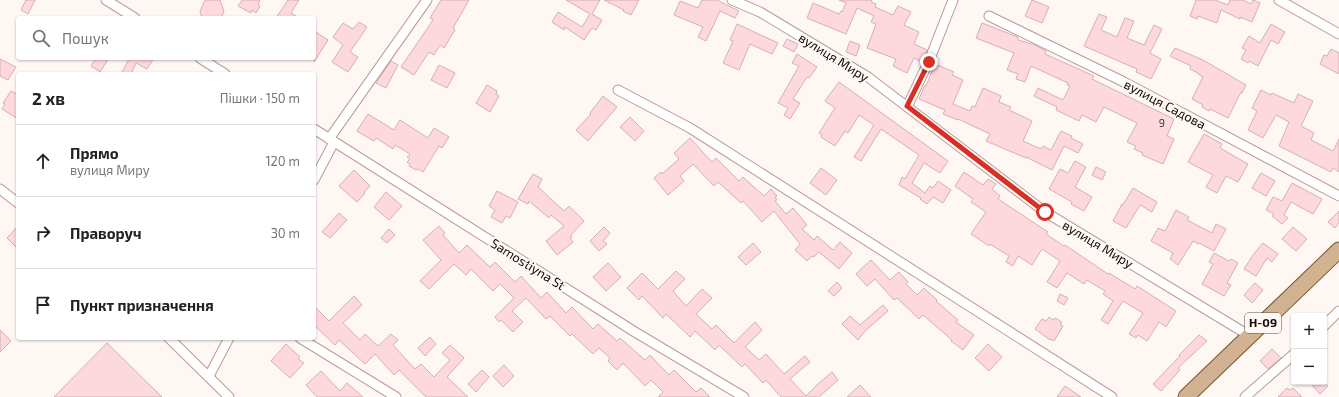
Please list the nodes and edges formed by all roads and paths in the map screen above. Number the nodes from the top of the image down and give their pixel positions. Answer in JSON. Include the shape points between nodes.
{"nodes":[{"id":1,"x":106,"y":0,"type":"edge"},
{"id":2,"x":426,"y":0,"type":"edge"},
{"id":3,"x":732,"y":0,"type":"edge"},
{"id":4,"x":953,"y":0,"type":"edge"},
{"id":5,"x":1279,"y":0,"type":"edge"},
{"id":6,"x":133,"y":16,"type":"edge"},
{"id":7,"x":989,"y":16,"type":"dead end"},
{"id":8,"x":1339,"y":34,"type":"edge"},
{"id":9,"x":203,"y":60,"type":"edge"},
{"id":10,"x":222,"y":72,"type":"edge"},
{"id":11,"x":618,"y":90,"type":"dead end"},
{"id":12,"x":907,"y":106,"type":"junction"},
{"id":13,"x":316,"y":130,"type":"edge"},
{"id":14,"x":332,"y":140,"type":"junction"},
{"id":15,"x":316,"y":176,"type":"edge"},
{"id":16,"x":0,"y":190,"type":"edge"},
{"id":17,"x":1339,"y":196,"type":"edge"},
{"id":18,"x":16,"y":202,"type":"edge"},
{"id":19,"x":1339,"y":250,"type":"edge"},
{"id":20,"x":1339,"y":311,"type":"edge"},
{"id":21,"x":1327,"y":323,"type":"edge"},
{"id":22,"x":1250,"y":336,"type":"junction"},
{"id":23,"x":171,"y":340,"type":"edge"},
{"id":24,"x":228,"y":340,"type":"edge"},
{"id":25,"x":303,"y":340,"type":"edge"},
{"id":26,"x":1291,"y":357,"type":"edge"},
{"id":27,"x":208,"y":376,"type":"junction"},
{"id":28,"x":229,"y":397,"type":"edge"},
{"id":29,"x":396,"y":397,"type":"edge"},
{"id":30,"x":744,"y":397,"type":"edge"},
{"id":31,"x":1112,"y":397,"type":"edge"},
{"id":32,"x":1186,"y":397,"type":"edge"},
{"id":33,"x":1245,"y":397,"type":"edge"}],
"edges":[{"from":1,"to":6,"type":"street"},
{"from":2,"to":14,"type":"street"},
{"from":3,"to":12,"type":"street","name":"вулиця Миру","via":[[760,12],[861,73]]},
{"from":4,"to":12,"type":"street","via":[[929,62]]},
{"from":5,"to":8,"type":"street"},
{"from":7,"to":17,"type":"street","name":"вулиця Садова","via":[[1124,82]]},
{"from":9,"to":10,"type":"street"},
{"from":11,"to":31,"type":"street","via":[[690,128]]},
{"from":12,"to":22,"type":"street","name":"вулиця Миру","via":[[1045,212]]},
{"from":13,"to":14,"type":"street","name":"Samostiyna St"},
{"from":14,"to":15,"type":"street"},
{"from":14,"to":30,"type":"street","name":"Samostiyna St","via":[[635,332]]},
{"from":16,"to":18,"type":"street"},
{"from":19,"to":22,"type":"main road","number":"Н-09"},
{"from":20,"to":21,"type":"street"},
{"from":22,"to":32,"type":"main road","number":"Н-09"},
{"from":23,"to":27,"type":"street"},
{"from":24,"to":27,"type":"street"},
{"from":25,"to":29,"type":"street"},
{"from":26,"to":33,"type":"street"},
{"from":27,"to":28,"type":"street"}]}
